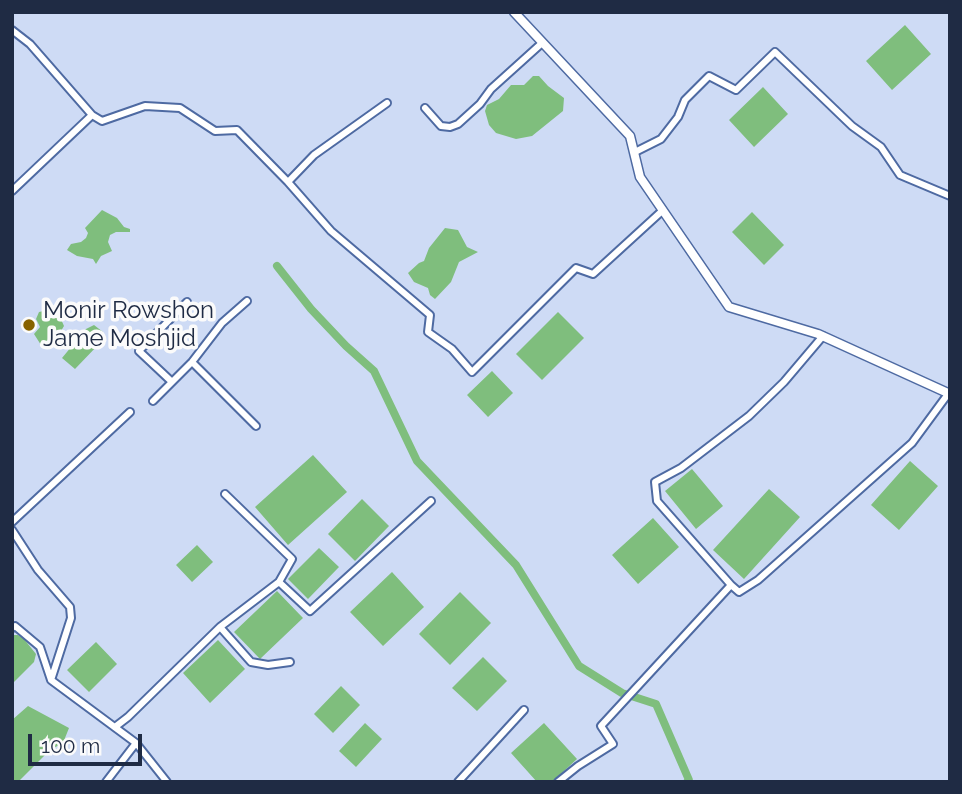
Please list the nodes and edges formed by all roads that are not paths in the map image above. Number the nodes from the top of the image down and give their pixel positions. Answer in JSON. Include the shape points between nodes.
{"nodes":[{"id":1,"x":514,"y":12,"type":"edge"},
{"id":2,"x":12,"y":30,"type":"edge"},
{"id":3,"x":542,"y":43,"type":"junction"},
{"id":4,"x":387,"y":103,"type":"dead end"},
{"id":5,"x":425,"y":108,"type":"dead end"},
{"id":6,"x":92,"y":115,"type":"junction"},
{"id":7,"x":635,"y":152,"type":"junction"},
{"id":8,"x":288,"y":181,"type":"junction"},
{"id":9,"x":12,"y":191,"type":"edge"},
{"id":10,"x":950,"y":196,"type":"edge"},
{"id":11,"x":662,"y":211,"type":"junction"},
{"id":12,"x":247,"y":301,"type":"dead end"},
{"id":13,"x":187,"y":302,"type":"dead end"},
{"id":14,"x":823,"y":336,"type":"junction"},
{"id":15,"x":192,"y":362,"type":"junction"},
{"id":16,"x":172,"y":382,"type":"junction"},
{"id":17,"x":949,"y":394,"type":"edge"},
{"id":18,"x":153,"y":401,"type":"dead end"},
{"id":19,"x":130,"y":412,"type":"dead end"},
{"id":20,"x":256,"y":426,"type":"dead end"},
{"id":21,"x":225,"y":494,"type":"dead end"},
{"id":22,"x":431,"y":501,"type":"dead end"},
{"id":23,"x":12,"y":522,"type":"edge"},
{"id":24,"x":12,"y":530,"type":"edge"},
{"id":25,"x":279,"y":582,"type":"junction"},
{"id":26,"x":731,"y":585,"type":"junction"},
{"id":27,"x":220,"y":627,"type":"junction"},
{"id":28,"x":12,"y":628,"type":"edge"},
{"id":29,"x":290,"y":662,"type":"dead end"},
{"id":30,"x":51,"y":680,"type":"junction"},
{"id":31,"x":524,"y":710,"type":"dead end"},
{"id":32,"x":115,"y":727,"type":"junction"},
{"id":33,"x":136,"y":743,"type":"junction"},
{"id":34,"x":106,"y":782,"type":"edge"},
{"id":35,"x":167,"y":782,"type":"edge"},
{"id":36,"x":458,"y":782,"type":"edge"},
{"id":37,"x":558,"y":782,"type":"edge"}],
"edges":[{"from":1,"to":3,"type":"street"},
{"from":2,"to":6,"type":"street","via":[[30,44]]},
{"from":3,"to":5,"type":"street","via":[[458,124],[441,126]]},
{"from":3,"to":7,"type":"street","via":[[630,136]]},
{"from":4,"to":8,"type":"street","via":[[314,155]]},
{"from":6,"to":8,"type":"street","via":[[102,121],[145,106],[180,108],[215,131],[237,130]]},
{"from":6,"to":9,"type":"street"},
{"from":7,"to":10,"type":"street","via":[[661,139],[685,100],[709,76],[736,90],[775,52],[881,148],[900,175]]},
{"from":7,"to":11,"type":"street","via":[[640,177]]},
{"from":8,"to":11,"type":"street","via":[[331,231],[430,315],[428,332],[452,349],[472,372],[576,268],[593,274]]},
{"from":11,"to":14,"type":"street","via":[[729,307]]},
{"from":12,"to":15,"type":"street","via":[[222,323]]},
{"from":13,"to":16,"type":"street","via":[[139,351]]},
{"from":14,"to":17,"type":"street"},
{"from":14,"to":26,"type":"street","via":[[749,416],[655,482],[657,501]]},
{"from":15,"to":16,"type":"street"},
{"from":15,"to":20,"type":"street"},
{"from":16,"to":18,"type":"street"},
{"from":17,"to":26,"type":"street","via":[[912,443],[758,580],[738,592]]},
{"from":19,"to":23,"type":"street"},
{"from":21,"to":25,"type":"street","via":[[292,559]]},
{"from":22,"to":25,"type":"street","via":[[310,611]]},
{"from":24,"to":30,"type":"street","via":[[70,607],[71,618]]},
{"from":25,"to":27,"type":"street"},
{"from":26,"to":37,"type":"street","via":[[601,726],[613,744]]},
{"from":27,"to":29,"type":"street","via":[[251,662]]},
{"from":27,"to":32,"type":"street"},
{"from":28,"to":30,"type":"street","via":[[40,647]]},
{"from":30,"to":32,"type":"street"},
{"from":31,"to":36,"type":"street"},
{"from":32,"to":33,"type":"street"},
{"from":33,"to":34,"type":"street"},
{"from":33,"to":35,"type":"street"}]}
